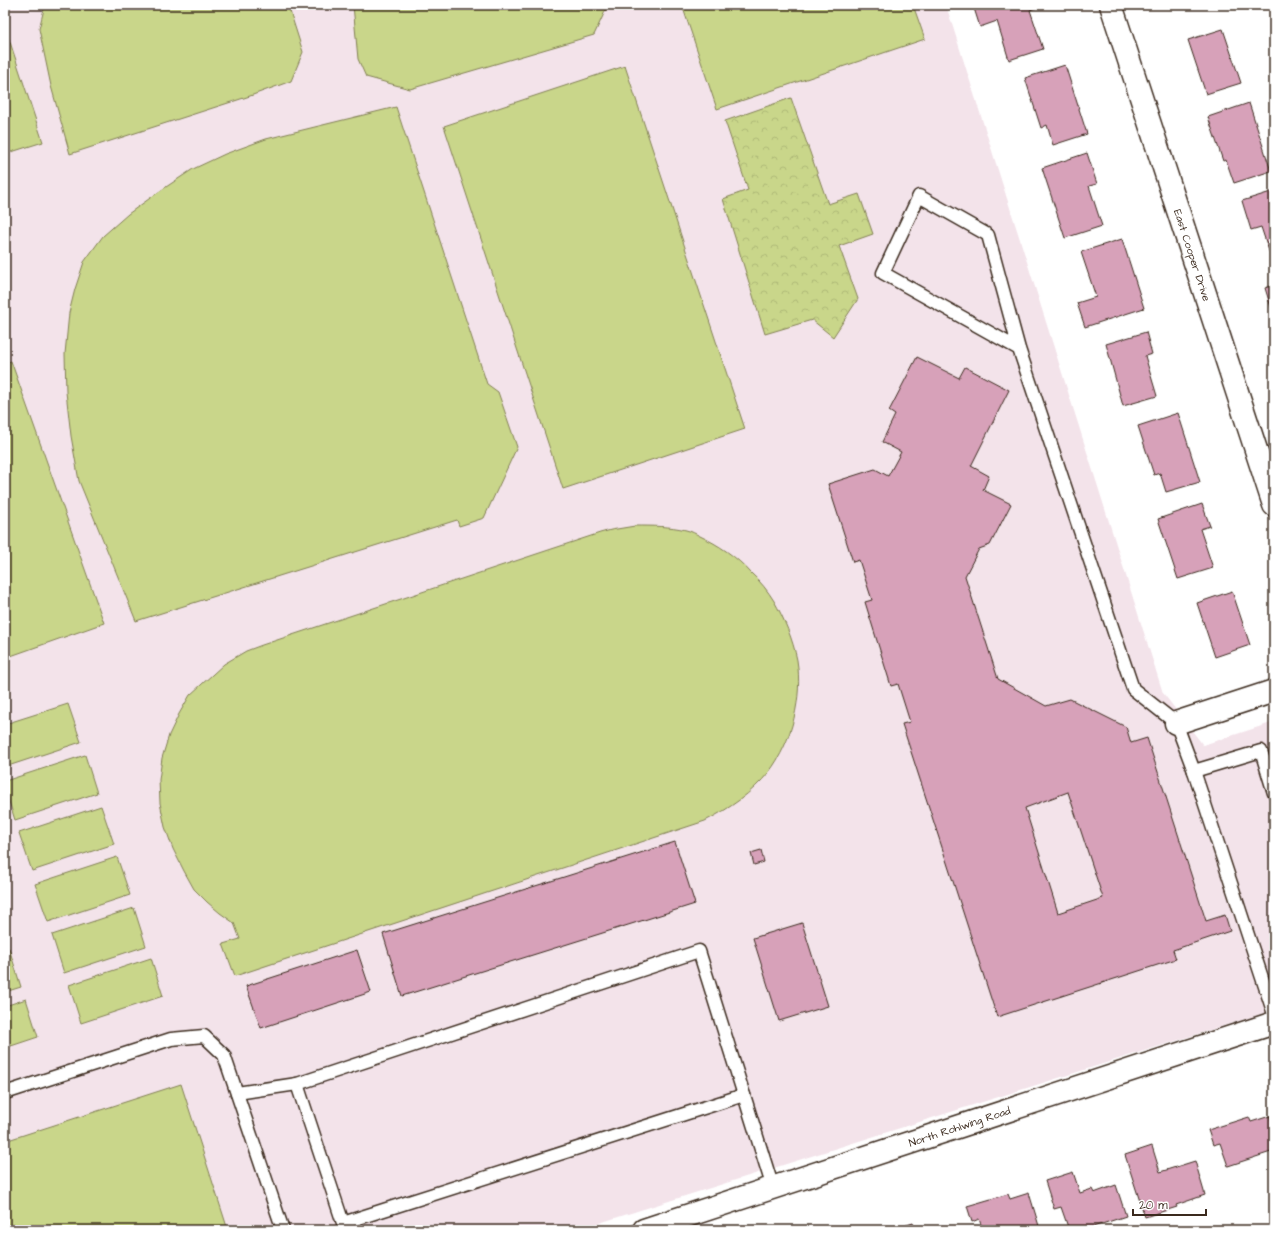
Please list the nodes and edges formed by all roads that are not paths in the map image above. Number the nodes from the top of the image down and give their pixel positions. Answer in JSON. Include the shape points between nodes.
{"nodes":[{"id":1,"x":1111,"y":5,"type":"edge"},
{"id":2,"x":1020,"y":349,"type":"junction"},
{"id":3,"x":1274,"y":506,"type":"edge"},
{"id":4,"x":1274,"y":691,"type":"edge"},
{"id":5,"x":1176,"y":723,"type":"junction"},
{"id":6,"x":1194,"y":771,"type":"junction"},
{"id":7,"x":1274,"y":793,"type":"edge"},
{"id":8,"x":1274,"y":1014,"type":"edge"},
{"id":9,"x":1274,"y":1023,"type":"edge"},
{"id":10,"x":297,"y":1084,"type":"junction"},
{"id":11,"x":5,"y":1093,"type":"edge"},
{"id":12,"x":237,"y":1093,"type":"junction"},
{"id":13,"x":744,"y":1095,"type":"junction"},
{"id":14,"x":773,"y":1188,"type":"junction"},
{"id":15,"x":283,"y":1230,"type":"edge"},
{"id":16,"x":644,"y":1230,"type":"edge"}],
"edges":[{"from":1,"to":3,"type":"street","name":"East Cooper Drive"},
{"from":2,"to":2,"type":"lane","via":[[988,235],[919,196],[883,273]]},
{"from":2,"to":5,"type":"lane","via":[[1133,689]]},
{"from":4,"to":5,"type":"street"},
{"from":5,"to":6,"type":"lane"},
{"from":6,"to":7,"type":"lane","via":[[1261,751]]},
{"from":6,"to":8,"type":"lane"},
{"from":9,"to":14,"type":"street","name":"North Rohlwing Road"},
{"from":10,"to":12,"type":"lane"},
{"from":10,"to":13,"type":"lane","via":[[343,1223]]},
{"from":10,"to":13,"type":"lane","via":[[699,951]]},
{"from":11,"to":12,"type":"lane","via":[[171,1039],[204,1036],[224,1055]]},
{"from":12,"to":15,"type":"lane"},
{"from":13,"to":14,"type":"lane"},
{"from":14,"to":16,"type":"street","name":"North Rohlwing Road"}]}
